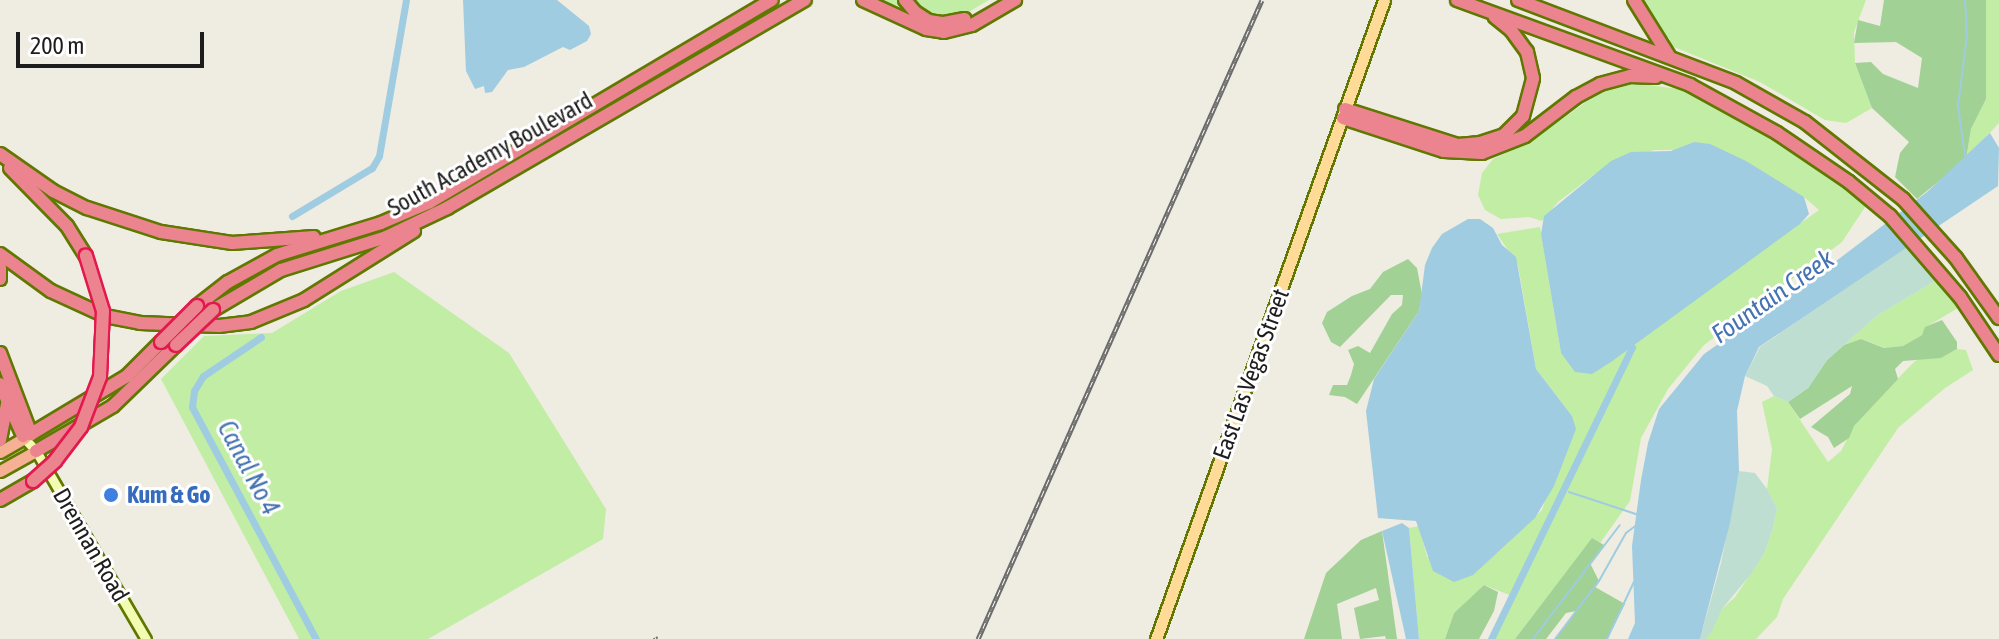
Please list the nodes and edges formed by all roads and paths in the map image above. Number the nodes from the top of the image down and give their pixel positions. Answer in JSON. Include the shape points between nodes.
{"nodes":[{"id":1,"x":772,"y":0,"type":"edge"},
{"id":2,"x":805,"y":0,"type":"edge"},
{"id":3,"x":817,"y":0,"type":"edge"},
{"id":4,"x":863,"y":0,"type":"edge"},
{"id":5,"x":905,"y":0,"type":"edge"},
{"id":6,"x":999,"y":0,"type":"edge"},
{"id":7,"x":1015,"y":0,"type":"edge"},
{"id":8,"x":1384,"y":0,"type":"edge"},
{"id":9,"x":1457,"y":0,"type":"edge"},
{"id":10,"x":1518,"y":0,"type":"edge"},
{"id":11,"x":1634,"y":0,"type":"edge"},
{"id":12,"x":1483,"y":9,"type":"junction"},
{"id":13,"x":786,"y":11,"type":"junction"},
{"id":14,"x":1669,"y":56,"type":"junction"},
{"id":15,"x":1690,"y":85,"type":"junction"},
{"id":16,"x":1344,"y":113,"type":"junction"},
{"id":17,"x":0,"y":156,"type":"edge"},
{"id":18,"x":447,"y":208,"type":"junction"},
{"id":19,"x":349,"y":232,"type":"junction"},
{"id":20,"x":0,"y":254,"type":"edge"},
{"id":21,"x":0,"y":269,"type":"edge"},
{"id":22,"x":0,"y":279,"type":"edge"},
{"id":23,"x":1999,"y":318,"type":"edge"},
{"id":24,"x":0,"y":353,"type":"edge"},
{"id":25,"x":1999,"y":355,"type":"edge"},
{"id":26,"x":0,"y":384,"type":"edge"},
{"id":27,"x":8,"y":401,"type":"junction"},
{"id":28,"x":28,"y":436,"type":"junction"},
{"id":29,"x":0,"y":440,"type":"edge"},
{"id":30,"x":36,"y":451,"type":"junction"},
{"id":31,"x":0,"y":452,"type":"edge"},
{"id":32,"x":0,"y":471,"type":"edge"},
{"id":33,"x":0,"y":500,"type":"edge"},
{"id":34,"x":146,"y":639,"type":"edge"},
{"id":35,"x":1156,"y":639,"type":"edge"}],
"edges":[{"from":1,"to":19,"type":"highway","name":"South Academy Boulevard","via":[[430,202]]},
{"from":2,"to":13,"type":"highway","name":"South Academy Boulevard"},
{"from":3,"to":13,"type":"highway"},
{"from":4,"to":7,"type":"highway","via":[[944,32],[972,25]]},
{"from":5,"to":6,"type":"highway","via":[[921,17],[944,23],[961,21]]},
{"from":8,"to":16,"type":"main road","name":"East Las Vegas Street"},
{"from":9,"to":12,"type":"highway"},
{"from":10,"to":14,"type":"highway"},
{"from":11,"to":14,"type":"highway"},
{"from":12,"to":15,"type":"highway"},
{"from":12,"to":16,"type":"highway","via":[[1519,39],[1532,66],[1529,104],[1504,135],[1458,145]]},
{"from":13,"to":18,"type":"highway","name":"South Academy Boulevard"},
{"from":14,"to":23,"type":"highway","via":[[1736,83],[1805,122],[1883,182],[1921,218]]},
{"from":15,"to":16,"type":"highway","via":[[1654,76],[1614,79],[1576,97],[1510,145],[1468,154],[1444,151]]},
{"from":15,"to":25,"type":"highway","via":[[1777,133],[1872,201],[1960,297]]},
{"from":16,"to":35,"type":"main road","name":"East Las Vegas Street"},
{"from":17,"to":19,"type":"highway","via":[[87,208],[161,232],[232,243]]},
{"from":17,"to":33,"type":"highway","bridge":true,"via":[[67,226],[86,256],[105,332],[100,377],[81,427],[33,481]]},
{"from":18,"to":20,"type":"highway","via":[[304,300],[251,322],[219,326],[105,316],[51,291]]},
{"from":18,"to":30,"type":"highway","name":"South Academy Boulevard","bridge":true,"via":[[386,237],[281,270],[213,310],[113,406]]},
{"from":19,"to":28,"type":"highway","name":"South Academy Boulevard","bridge":true,"via":[[258,265],[197,306],[127,376]]},
{"from":21,"to":22,"type":"highway"},
{"from":24,"to":28,"type":"highway"},
{"from":26,"to":27,"type":"highway"},
{"from":27,"to":28,"type":"highway"},
{"from":27,"to":29,"type":"highway"},
{"from":28,"to":30,"type":"main road","name":"Drennan Road"},
{"from":28,"to":31,"type":"highway","name":"South Academy Boulevard"},
{"from":30,"to":32,"type":"highway","name":"South Academy Boulevard"},
{"from":30,"to":34,"type":"main road","name":"Drennan Road"}]}
